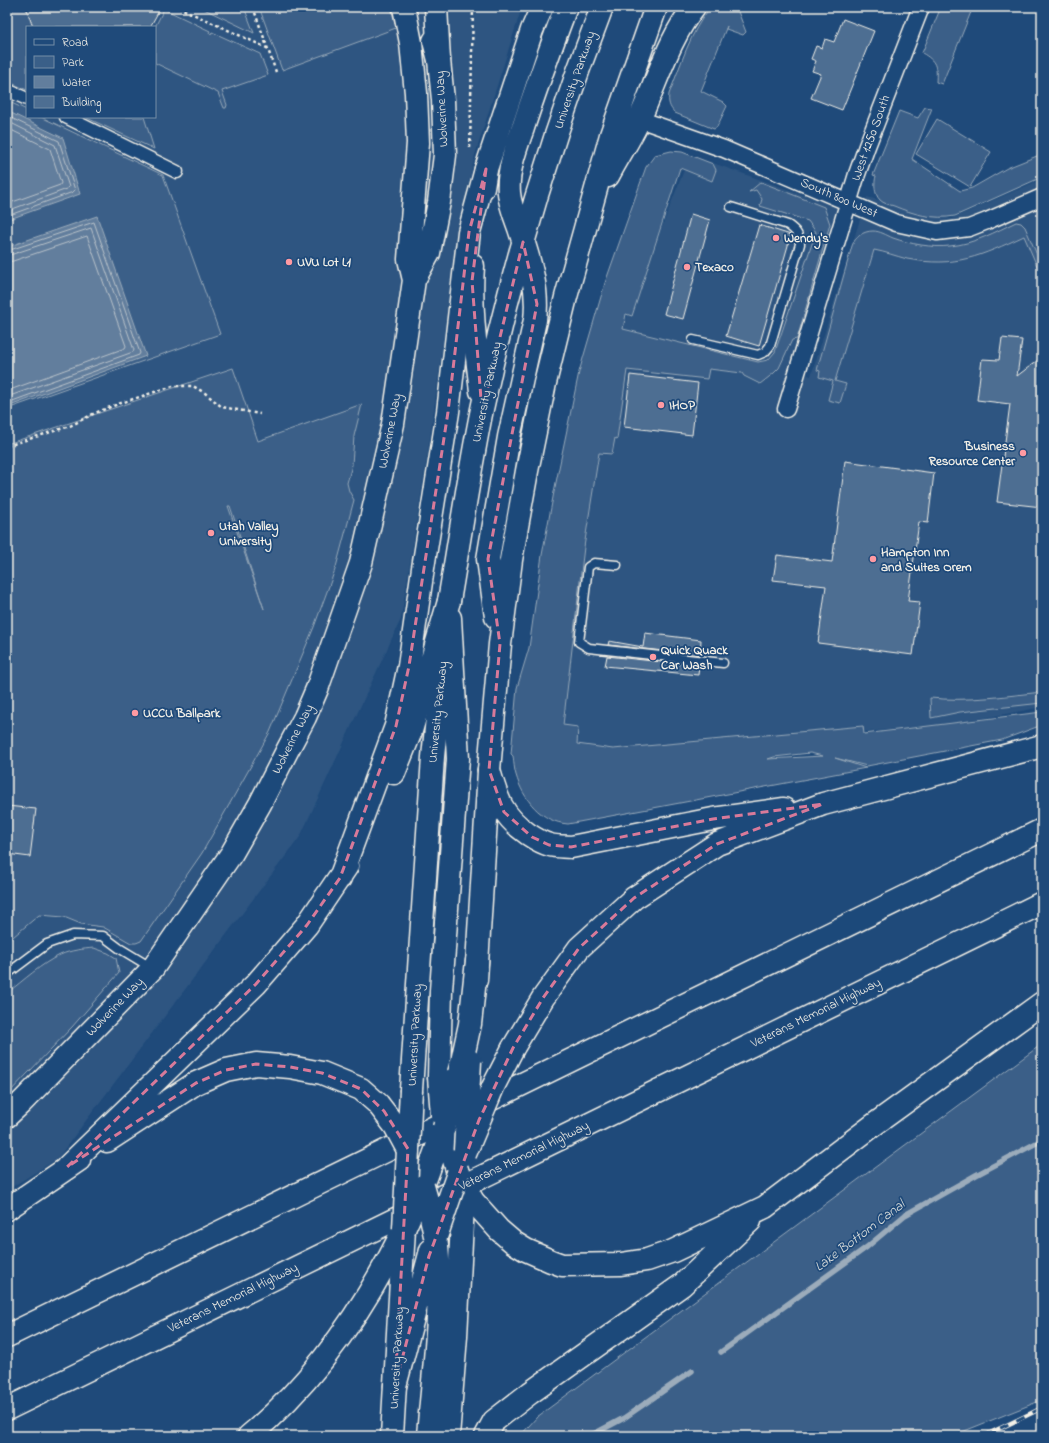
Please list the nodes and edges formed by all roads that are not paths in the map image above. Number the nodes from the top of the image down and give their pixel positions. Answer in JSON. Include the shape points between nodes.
{"nodes":[{"id":1,"x":404,"y":7,"type":"edge"},
{"id":2,"x":426,"y":7,"type":"edge"},
{"id":3,"x":436,"y":7,"type":"edge"},
{"id":4,"x":537,"y":7,"type":"edge"},
{"id":5,"x":542,"y":7,"type":"edge"},
{"id":6,"x":566,"y":7,"type":"edge"},
{"id":7,"x":602,"y":7,"type":"edge"},
{"id":8,"x":656,"y":7,"type":"edge"},
{"id":9,"x":694,"y":7,"type":"edge"},
{"id":10,"x":921,"y":7,"type":"edge"},
{"id":11,"x":532,"y":30,"type":"junction"},
{"id":12,"x":439,"y":60,"type":"junction"},
{"id":13,"x":7,"y":90,"type":"edge"},
{"id":14,"x":26,"y":99,"type":"edge"},
{"id":15,"x":68,"y":118,"type":"edge"},
{"id":16,"x":640,"y":119,"type":"junction"},
{"id":17,"x":486,"y":169,"type":"junction"},
{"id":18,"x":177,"y":172,"type":"dead end"},
{"id":19,"x":1042,"y":197,"type":"edge"},
{"id":20,"x":849,"y":203,"type":"junction"},
{"id":21,"x":731,"y":206,"type":"dead end"},
{"id":22,"x":590,"y":208,"type":"junction"},
{"id":23,"x":523,"y":242,"type":"junction"},
{"id":24,"x":414,"y":280,"type":"junction"},
{"id":25,"x":693,"y":340,"type":"dead end"},
{"id":26,"x":482,"y":409,"type":"junction"},
{"id":27,"x":786,"y":409,"type":"dead end"},
{"id":28,"x":617,"y":565,"type":"dead end"},
{"id":29,"x":449,"y":601,"type":"junction"},
{"id":30,"x":500,"y":644,"type":"junction"},
{"id":31,"x":723,"y":663,"type":"dead end"},
{"id":32,"x":1042,"y":746,"type":"edge"},
{"id":33,"x":489,"y":770,"type":"junction"},
{"id":34,"x":823,"y":804,"type":"junction"},
{"id":35,"x":1042,"y":830,"type":"edge"},
{"id":36,"x":340,"y":878,"type":"junction"},
{"id":37,"x":1042,"y":903,"type":"edge"},
{"id":38,"x":153,"y":968,"type":"junction"},
{"id":39,"x":7,"y":974,"type":"edge"},
{"id":40,"x":1042,"y":1003,"type":"edge"},
{"id":41,"x":465,"y":1064,"type":"junction"},
{"id":42,"x":7,"y":1116,"type":"edge"},
{"id":43,"x":444,"y":1128,"type":"junction"},
{"id":44,"x":408,"y":1150,"type":"junction"},
{"id":45,"x":67,"y":1167,"type":"junction"},
{"id":46,"x":462,"y":1171,"type":"junction"},
{"id":47,"x":423,"y":1186,"type":"junction"},
{"id":48,"x":765,"y":1207,"type":"junction"},
{"id":49,"x":7,"y":1209,"type":"edge"},
{"id":50,"x":404,"y":1229,"type":"junction"},
{"id":51,"x":434,"y":1248,"type":"junction"},
{"id":52,"x":7,"y":1336,"type":"edge"},
{"id":53,"x":395,"y":1386,"type":"junction"},
{"id":54,"x":7,"y":1409,"type":"edge"},
{"id":55,"x":250,"y":1436,"type":"edge"},
{"id":56,"x":392,"y":1436,"type":"edge"},
{"id":57,"x":428,"y":1436,"type":"edge"},
{"id":58,"x":448,"y":1436,"type":"edge"},
{"id":59,"x":486,"y":1436,"type":"edge"}],
"edges":[{"from":1,"to":24,"type":"main road","name":"Wolverine Way","via":[[416,93],[418,136],[409,259]]},
{"from":2,"to":12,"type":"main road","name":"Wolverine Way"},
{"from":3,"to":12,"type":"main road"},
{"from":4,"to":11,"type":"main road"},
{"from":5,"to":11,"type":"main road"},
{"from":6,"to":23,"type":"main road","via":[[531,102],[509,177],[509,193]]},
{"from":7,"to":23,"type":"main road","name":"University Parkway","via":[[566,104]]},
{"from":8,"to":22,"type":"main road","via":[[611,135]]},
{"from":9,"to":16,"type":"main road","via":[[685,19],[655,80]]},
{"from":10,"to":20,"type":"street","name":"West 1250 South","via":[[867,146]]},
{"from":11,"to":17,"type":"main road"},
{"from":12,"to":24,"type":"main road","name":"Wolverine Way","via":[[444,155],[440,194],[429,253]]},
{"from":13,"to":14,"type":"street"},
{"from":15,"to":18,"type":"street"},
{"from":16,"to":20,"type":"street","name":"South 800 West","via":[[724,148]]},
{"from":16,"to":22,"type":"main road"},
{"from":17,"to":26,"type":"main road","via":[[472,281]]},
{"from":17,"to":36,"type":"main road","via":[[469,232],[448,412],[410,666],[396,726]]},
{"from":19,"to":20,"type":"street","name":"South 800 West","via":[[968,228],[937,232],[896,222]]},
{"from":20,"to":27,"type":"street","name":"West 1250 South"},
{"from":21,"to":25,"type":"lane","via":[[788,225],[800,237],[800,244],[770,346],[765,352],[758,355]]},
{"from":22,"to":30,"type":"main road","via":[[545,383],[511,560]]},
{"from":23,"to":26,"type":"main road","name":"University Parkway"},
{"from":23,"to":30,"type":"main road","via":[[536,287],[537,304],[509,438],[488,559]]},
{"from":24,"to":38,"type":"main road","name":"Wolverine Way","via":[[393,424],[361,563],[317,689],[305,717],[232,853]]},
{"from":26,"to":29,"type":"main road","name":"University Parkway"},
{"from":28,"to":31,"type":"lane","via":[[594,563],[588,567],[579,642],[589,648]]},
{"from":29,"to":36,"type":"main road","via":[[419,704],[400,758],[373,821]]},
{"from":29,"to":43,"type":"main road","bridge":true,"via":[[458,759],[441,990],[439,1077]]},
{"from":29,"to":44,"type":"main road","name":"University Parkway","bridge":true,"via":[[433,757]]},
{"from":30,"to":33,"type":"main road"},
{"from":32,"to":34,"type":"main road"},
{"from":33,"to":34,"type":"main road","via":[[504,812],[516,826],[550,845],[571,847],[713,819]]},
{"from":33,"to":41,"type":"main road","via":[[477,961]]},
{"from":34,"to":46,"type":"main road","bridge":true,"via":[[717,844],[634,898],[579,948],[543,998],[493,1086]]},
{"from":35,"to":52,"type":"main road"},
{"from":36,"to":45,"type":"main road","via":[[307,925],[256,984]]},
{"from":37,"to":54,"type":"main road","name":"Veterans Memorial Highway"},
{"from":38,"to":39,"type":"lane","via":[[103,936],[73,935],[47,944]]},
{"from":38,"to":42,"type":"main road","name":"Wolverine Way"},
{"from":40,"to":48,"type":"main road"},
{"from":41,"to":43,"type":"main road","bridge":true},
{"from":41,"to":46,"type":"main road","bridge":true},
{"from":43,"to":46,"type":"main road"},
{"from":43,"to":47,"type":"main road"},
{"from":44,"to":45,"type":"main road","bridge":true,"via":[[395,1126],[378,1104],[361,1089],[322,1073],[256,1064],[226,1070],[196,1083]]},
{"from":44,"to":47,"type":"main road"},
{"from":44,"to":50,"type":"main road","name":"University Parkway","bridge":true},
{"from":45,"to":49,"type":"main road"},
{"from":46,"to":48,"type":"main road","via":[[473,1201],[493,1224],[526,1250],[562,1265],[621,1264],[647,1260],[673,1251]]},
{"from":46,"to":51,"type":"main road","bridge":true},
{"from":46,"to":58,"type":"main road","via":[[456,1336]]},
{"from":47,"to":50,"type":"main road","bridge":true},
{"from":47,"to":51,"type":"main road","bridge":true,"via":[[429,1207]]},
{"from":48,"to":59,"type":"main road","via":[[682,1285],[530,1392],[494,1421]]},
{"from":50,"to":53,"type":"main road","name":"University Parkway"},
{"from":50,"to":55,"type":"main road","via":[[375,1282],[339,1337],[308,1377]]},
{"from":51,"to":53,"type":"main road"},
{"from":51,"to":57,"type":"main road","via":[[439,1293]]},
{"from":53,"to":56,"type":"main road","name":"University Parkway"}]}
